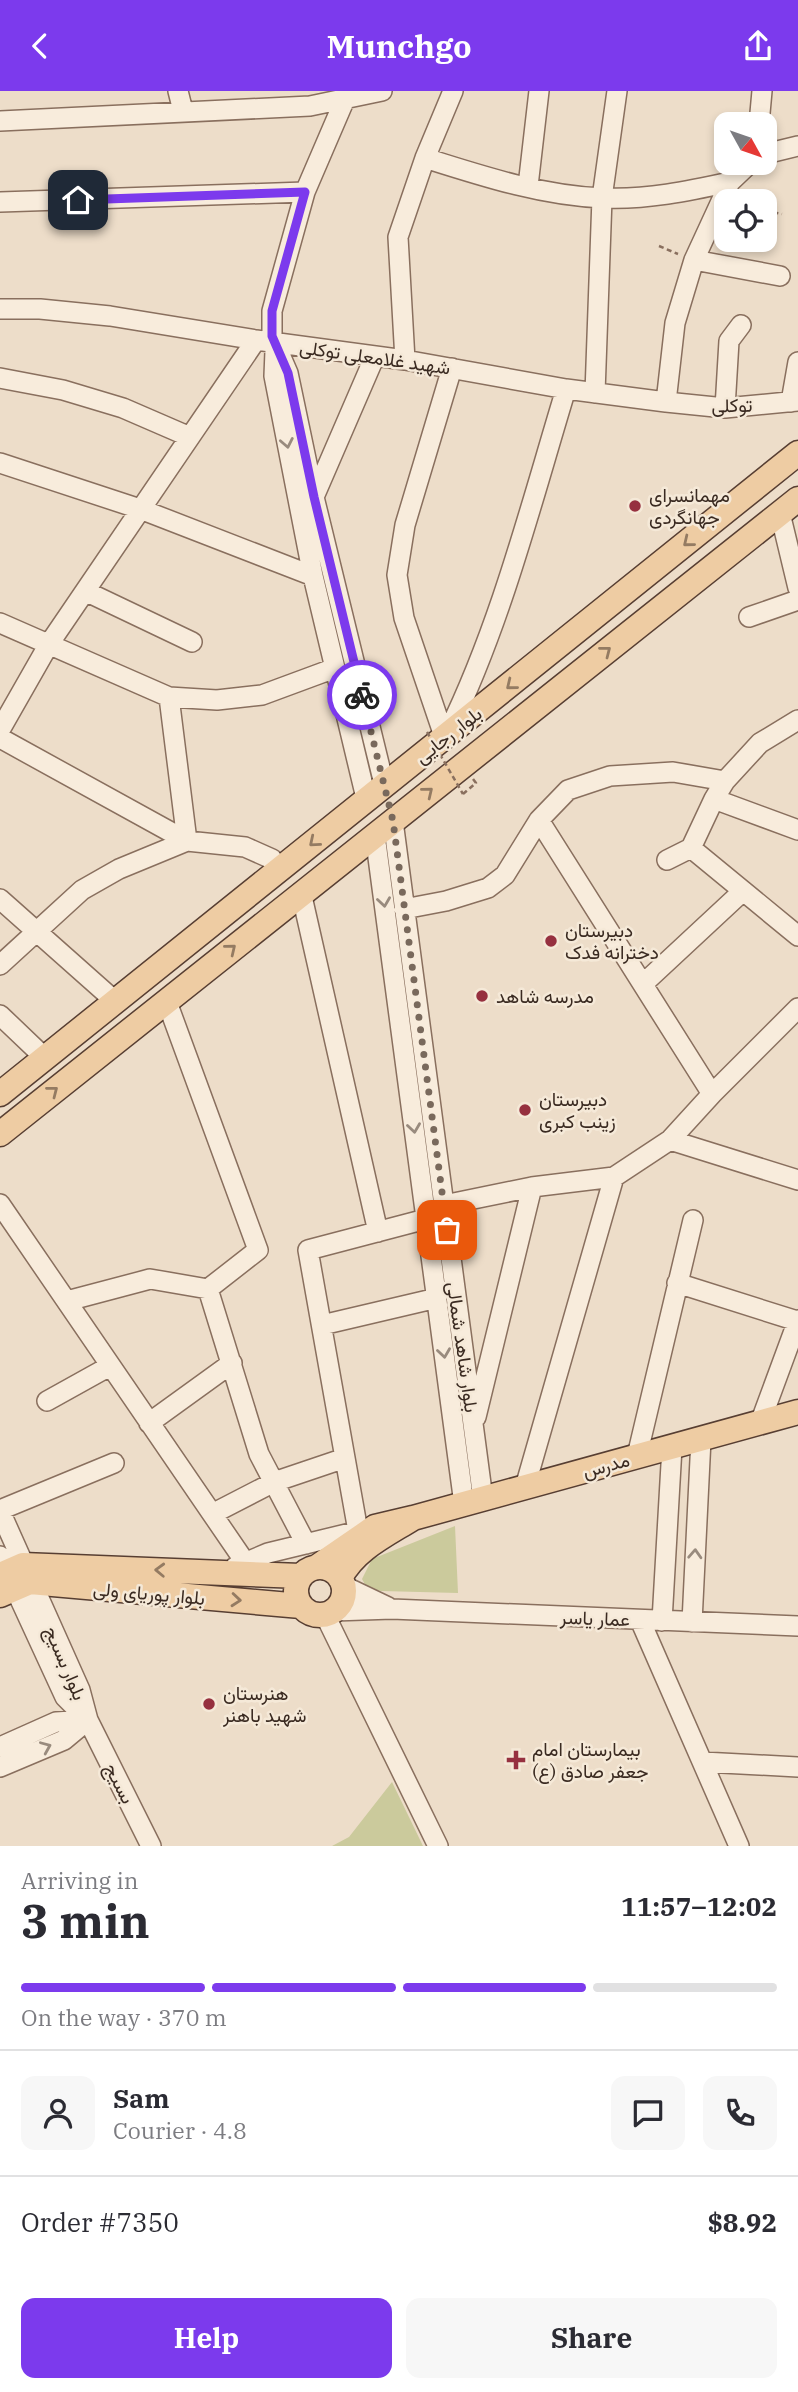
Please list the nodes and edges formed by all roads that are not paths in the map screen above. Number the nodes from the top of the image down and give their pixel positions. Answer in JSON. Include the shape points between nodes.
{"nodes":[{"id":1,"x":178,"y":91,"type":"edge"},
{"id":2,"x":382,"y":91,"type":"edge"},
{"id":3,"x":453,"y":91,"type":"edge"},
{"id":4,"x":539,"y":91,"type":"edge"},
{"id":5,"x":617,"y":91,"type":"edge"},
{"id":6,"x":761,"y":91,"type":"edge"},
{"id":7,"x":311,"y":99,"type":"edge"},
{"id":8,"x":345,"y":99,"type":"junction"},
{"id":9,"x":183,"y":111,"type":"junction"},
{"id":10,"x":760,"y":112,"type":"edge"},
{"id":11,"x":0,"y":121,"type":"edge"},
{"id":12,"x":798,"y":146,"type":"edge"},
{"id":13,"x":777,"y":151,"type":"edge"},
{"id":14,"x":425,"y":158,"type":"junction"},
{"id":15,"x":737,"y":175,"type":"edge"},
{"id":16,"x":730,"y":182,"type":"junction"},
{"id":17,"x":528,"y":186,"type":"junction"},
{"id":18,"x":305,"y":192,"type":"junction"},
{"id":19,"x":603,"y":198,"type":"junction"},
{"id":20,"x":0,"y":202,"type":"edge"},
{"id":21,"x":695,"y":260,"type":"junction"},
{"id":22,"x":780,"y":276,"type":"dead end"},
{"id":23,"x":0,"y":309,"type":"edge"},
{"id":24,"x":741,"y":325,"type":"dead end"},
{"id":25,"x":265,"y":341,"type":"junction"},
{"id":26,"x":375,"y":356,"type":"junction"},
{"id":27,"x":405,"y":360,"type":"junction"},
{"id":28,"x":798,"y":362,"type":"edge"},
{"id":29,"x":452,"y":368,"type":"junction"},
{"id":30,"x":0,"y":378,"type":"edge"},
{"id":31,"x":566,"y":389,"type":"junction"},
{"id":32,"x":595,"y":393,"type":"junction"},
{"id":33,"x":794,"y":401,"type":"edge"},
{"id":34,"x":666,"y":402,"type":"junction"},
{"id":35,"x":725,"y":408,"type":"junction"},
{"id":36,"x":190,"y":437,"type":"junction"},
{"id":37,"x":798,"y":453,"type":"edge"},
{"id":38,"x":0,"y":464,"type":"edge"},
{"id":39,"x":314,"y":497,"type":"junction"},
{"id":40,"x":789,"y":506,"type":"edge"},
{"id":41,"x":140,"y":509,"type":"junction"},
{"id":42,"x":313,"y":576,"type":"junction"},
{"id":43,"x":798,"y":588,"type":"edge"},
{"id":44,"x":85,"y":591,"type":"junction"},
{"id":45,"x":798,"y":600,"type":"edge"},
{"id":46,"x":749,"y":617,"type":"dead end"},
{"id":47,"x":0,"y":623,"type":"edge"},
{"id":48,"x":192,"y":642,"type":"dead end"},
{"id":49,"x":49,"y":644,"type":"junction"},
{"id":50,"x":335,"y":668,"type":"junction"},
{"id":51,"x":169,"y":697,"type":"junction"},
{"id":52,"x":798,"y":720,"type":"edge"},
{"id":53,"x":0,"y":730,"type":"edge"},
{"id":54,"x":436,"y":735,"type":"junction"},
{"id":55,"x":0,"y":738,"type":"edge"},
{"id":56,"x":725,"y":781,"type":"junction"},
{"id":57,"x":375,"y":791,"type":"junction"},
{"id":58,"x":714,"y":799,"type":"junction"},
{"id":59,"x":539,"y":820,"type":"junction"},
{"id":60,"x":384,"y":828,"type":"junction"},
{"id":61,"x":798,"y":830,"type":"edge"},
{"id":62,"x":187,"y":841,"type":"junction"},
{"id":63,"x":691,"y":848,"type":"junction"},
{"id":64,"x":667,"y":860,"type":"dead end"},
{"id":65,"x":279,"y":871,"type":"junction"},
{"id":66,"x":743,"y":891,"type":"junction"},
{"id":67,"x":302,"y":892,"type":"junction"},
{"id":68,"x":0,"y":899,"type":"edge"},
{"id":69,"x":404,"y":909,"type":"junction"},
{"id":70,"x":37,"y":930,"type":"junction"},
{"id":71,"x":798,"y":936,"type":"edge"},
{"id":72,"x":0,"y":964,"type":"edge"},
{"id":73,"x":643,"y":984,"type":"junction"},
{"id":74,"x":116,"y":1002,"type":"junction"},
{"id":75,"x":167,"y":1002,"type":"junction"},
{"id":76,"x":798,"y":1008,"type":"edge"},
{"id":77,"x":0,"y":1015,"type":"edge"},
{"id":78,"x":45,"y":1058,"type":"junction"},
{"id":79,"x":0,"y":1094,"type":"edge"},
{"id":80,"x":712,"y":1094,"type":"junction"},
{"id":81,"x":0,"y":1134,"type":"edge"},
{"id":82,"x":670,"y":1140,"type":"junction"},
{"id":83,"x":614,"y":1177,"type":"junction"},
{"id":84,"x":798,"y":1180,"type":"edge"},
{"id":85,"x":532,"y":1187,"type":"junction"},
{"id":86,"x":0,"y":1204,"type":"edge"},
{"id":87,"x":444,"y":1205,"type":"junction"},
{"id":88,"x":426,"y":1219,"type":"junction"},
{"id":89,"x":693,"y":1220,"type":"dead end"},
{"id":90,"x":378,"y":1232,"type":"junction"},
{"id":91,"x":677,"y":1283,"type":"junction"},
{"id":92,"x":208,"y":1289,"type":"junction"},
{"id":93,"x":437,"y":1299,"type":"junction"},
{"id":94,"x":67,"y":1301,"type":"junction"},
{"id":95,"x":798,"y":1321,"type":"edge"},
{"id":96,"x":321,"y":1325,"type":"junction"},
{"id":97,"x":232,"y":1363,"type":"junction"},
{"id":98,"x":110,"y":1366,"type":"junction"},
{"id":99,"x":47,"y":1402,"type":"dead end"},
{"id":100,"x":798,"y":1412,"type":"edge"},
{"id":101,"x":149,"y":1423,"type":"junction"},
{"id":102,"x":760,"y":1423,"type":"junction"},
{"id":103,"x":473,"y":1428,"type":"junction"},
{"id":104,"x":701,"y":1439,"type":"junction"},
{"id":105,"x":671,"y":1447,"type":"junction"},
{"id":106,"x":637,"y":1456,"type":"junction"},
{"id":107,"x":345,"y":1458,"type":"junction"},
{"id":108,"x":114,"y":1463,"type":"dead end"},
{"id":109,"x":274,"y":1482,"type":"junction"},
{"id":110,"x":525,"y":1487,"type":"junction"},
{"id":111,"x":473,"y":1502,"type":"junction"},
{"id":112,"x":0,"y":1511,"type":"edge"},
{"id":113,"x":212,"y":1514,"type":"junction"},
{"id":114,"x":413,"y":1518,"type":"junction"},
{"id":115,"x":366,"y":1529,"type":"junction"},
{"id":116,"x":306,"y":1544,"type":"junction"},
{"id":117,"x":245,"y":1562,"type":"junction"},
{"id":118,"x":309,"y":1571,"type":"junction"},
{"id":119,"x":220,"y":1573,"type":"junction"},
{"id":120,"x":11,"y":1576,"type":"edge"},
{"id":121,"x":342,"y":1582,"type":"junction"},
{"id":122,"x":301,"y":1606,"type":"junction"},
{"id":123,"x":393,"y":1609,"type":"junction"},
{"id":124,"x":329,"y":1613,"type":"junction"},
{"id":125,"x":640,"y":1620,"type":"junction"},
{"id":126,"x":662,"y":1621,"type":"junction"},
{"id":127,"x":692,"y":1622,"type":"junction"},
{"id":128,"x":798,"y":1626,"type":"edge"},
{"id":129,"x":88,"y":1720,"type":"junction"},
{"id":130,"x":0,"y":1747,"type":"edge"},
{"id":131,"x":703,"y":1762,"type":"junction"},
{"id":132,"x":0,"y":1767,"type":"edge"},
{"id":133,"x":798,"y":1767,"type":"edge"},
{"id":134,"x":151,"y":1846,"type":"edge"},
{"id":135,"x":438,"y":1846,"type":"edge"},
{"id":136,"x":739,"y":1846,"type":"edge"}],
"edges":[{"from":1,"to":9,"type":"street"},
{"from":2,"to":8,"type":"street"},
{"from":3,"to":14,"type":"street"},
{"from":4,"to":17,"type":"street"},
{"from":5,"to":19,"type":"street"},
{"from":6,"to":10,"type":"street"},
{"from":7,"to":8,"type":"street"},
{"from":7,"to":9,"type":"street"},
{"from":8,"to":18,"type":"street"},
{"from":9,"to":11,"type":"street"},
{"from":12,"to":13,"type":"street"},
{"from":14,"to":17,"type":"street"},
{"from":14,"to":27,"type":"street","via":[[398,237]]},
{"from":15,"to":16,"type":"street"},
{"from":16,"to":19,"type":"street","via":[[650,196]]},
{"from":16,"to":21,"type":"street"},
{"from":17,"to":19,"type":"street"},
{"from":18,"to":20,"type":"street"},
{"from":18,"to":25,"type":"street","via":[[272,311],[272,336]]},
{"from":19,"to":32,"type":"street"},
{"from":21,"to":22,"type":"street"},
{"from":21,"to":34,"type":"street","via":[[676,323]]},
{"from":23,"to":25,"type":"street","name":"شهید غلامعلی توکلی","via":[[110,316]]},
{"from":24,"to":35,"type":"street","via":[[729,341]]},
{"from":25,"to":26,"type":"street","name":"شهید غلامعلی توکلی"},
{"from":25,"to":36,"type":"street"},
{"from":25,"to":39,"type":"street","via":[[288,373]]},
{"from":25,"to":42,"type":"street","one_way":true},
{"from":26,"to":27,"type":"street","name":"شهید غلامعلی توکلی"},
{"from":26,"to":39,"type":"street"},
{"from":27,"to":29,"type":"street","name":"شهید غلامعلی توکلی"},
{"from":28,"to":33,"type":"street"},
{"from":29,"to":31,"type":"street","name":"شهید غلامعلی توکلی"},
{"from":29,"to":54,"type":"street","via":[[405,525],[397,575]]},
{"from":30,"to":36,"type":"street","via":[[123,408]]},
{"from":31,"to":32,"type":"street","name":"شهید غلامعلی توکلی"},
{"from":31,"to":54,"type":"street","via":[[468,690]]},
{"from":32,"to":34,"type":"street","name":"شهید غلامعلی توکلی"},
{"from":33,"to":35,"type":"street","name":"توکلی"},
{"from":34,"to":35,"type":"street","name":"توکلی"},
{"from":36,"to":41,"type":"street"},
{"from":37,"to":54,"type":"main road","name":"بلوار رجایی","one_way":true},
{"from":38,"to":41,"type":"street"},
{"from":39,"to":57,"type":"street"},
{"from":40,"to":43,"type":"street"},
{"from":60,"to":40,"type":"main road","name":"بلوار رجایی","one_way":true},
{"from":41,"to":42,"type":"street"},
{"from":41,"to":44,"type":"street"},
{"from":42,"to":50,"type":"street"},
{"from":44,"to":48,"type":"street"},
{"from":44,"to":49,"type":"street"},
{"from":45,"to":46,"type":"street"},
{"from":47,"to":49,"type":"street"},
{"from":49,"to":51,"type":"street"},
{"from":49,"to":53,"type":"street"},
{"from":50,"to":51,"type":"street","via":[[262,695]]},
{"from":50,"to":57,"type":"street"},
{"from":51,"to":62,"type":"street"},
{"from":52,"to":56,"type":"street","via":[[760,743]]},
{"from":54,"to":57,"type":"main road","name":"بلوار رجایی"},
{"from":55,"to":62,"type":"street"},
{"from":56,"to":58,"type":"street"},
{"from":56,"to":59,"type":"street","via":[[673,772],[610,776],[568,790]]},
{"from":57,"to":60,"type":"main road"},
{"from":57,"to":65,"type":"main road","name":"بلوار رجایی","one_way":true},
{"from":58,"to":61,"type":"street"},
{"from":58,"to":63,"type":"street"},
{"from":59,"to":69,"type":"street","via":[[505,875],[488,888]]},
{"from":59,"to":73,"type":"street"},
{"from":60,"to":67,"type":"main road","name":"بلوار رجایی"},
{"from":60,"to":69,"type":"street","name":"بلوار شاهد شمالی"},
{"from":60,"to":88,"type":"street","name":"بلوار شاهد شمالی","one_way":true},
{"from":62,"to":65,"type":"street","via":[[245,847],[272,859]]},
{"from":62,"to":70,"type":"street","via":[[82,890]]},
{"from":63,"to":64,"type":"street"},
{"from":63,"to":66,"type":"street"},
{"from":65,"to":74,"type":"main road","name":"بلوار رجایی"},
{"from":66,"to":71,"type":"street"},
{"from":66,"to":73,"type":"street"},
{"from":75,"to":67,"type":"main road","name":"بلوار رجایی","one_way":true},
{"from":67,"to":90,"type":"street"},
{"from":68,"to":70,"type":"street"},
{"from":69,"to":87,"type":"street","name":"بلوار شاهد شمالی"},
{"from":70,"to":72,"type":"street"},
{"from":70,"to":74,"type":"street"},
{"from":73,"to":80,"type":"street"},
{"from":74,"to":78,"type":"main road","name":"بلوار رجایی"},
{"from":81,"to":75,"type":"main road","name":"بلوار رجایی","one_way":true},
{"from":75,"to":92,"type":"street","via":[[258,1250]]},
{"from":76,"to":80,"type":"street"},
{"from":77,"to":78,"type":"street"},
{"from":78,"to":79,"type":"main road","name":"بلوار رجایی"},
{"from":80,"to":82,"type":"street"},
{"from":82,"to":83,"type":"street"},
{"from":82,"to":84,"type":"street"},
{"from":83,"to":85,"type":"street"},
{"from":83,"to":110,"type":"street"},
{"from":85,"to":87,"type":"street"},
{"from":85,"to":103,"type":"street"},
{"from":86,"to":94,"type":"street"},
{"from":87,"to":103,"type":"street","name":"بلوار شاهد شمالی"},
{"from":88,"to":90,"type":"street"},
{"from":88,"to":93,"type":"street","name":"بلوار شاهد شمالی"},
{"from":89,"to":91,"type":"street"},
{"from":90,"to":96,"type":"street","via":[[308,1250]]},
{"from":91,"to":95,"type":"street"},
{"from":91,"to":106,"type":"street"},
{"from":92,"to":94,"type":"street","via":[[150,1279]]},
{"from":92,"to":97,"type":"street"},
{"from":93,"to":96,"type":"street"},
{"from":93,"to":111,"type":"street","name":"بلوار شاهد شمالی","one_way":true},
{"from":94,"to":98,"type":"street"},
{"from":95,"to":102,"type":"street"},
{"from":96,"to":107,"type":"street"},
{"from":97,"to":101,"type":"street"},
{"from":97,"to":109,"type":"street","via":[[259,1454]]},
{"from":98,"to":99,"type":"street"},
{"from":98,"to":101,"type":"street"},
{"from":100,"to":102,"type":"main road","name":"مدرس"},
{"from":101,"to":113,"type":"street"},
{"from":102,"to":104,"type":"main road","name":"مدرس"},
{"from":103,"to":111,"type":"street","name":"بلوار شاهد شمالی"},
{"from":104,"to":105,"type":"main road","name":"مدرس"},
{"from":127,"to":104,"type":"street","one_way":true},
{"from":105,"to":106,"type":"main road","name":"مدرس"},
{"from":105,"to":126,"type":"street"},
{"from":106,"to":110,"type":"main road","name":"مدرس"},
{"from":107,"to":109,"type":"street"},
{"from":107,"to":115,"type":"street"},
{"from":108,"to":112,"type":"street"},
{"from":109,"to":113,"type":"street"},
{"from":109,"to":116,"type":"street"},
{"from":110,"to":111,"type":"main road","name":"مدرس"},
{"from":111,"to":114,"type":"main road","name":"مدرس"},
{"from":112,"to":120,"type":"street","name":"بلوار بسیج"},
{"from":113,"to":117,"type":"street"},
{"from":114,"to":115,"type":"main road","name":"مدرس"},
{"from":114,"to":121,"type":"main road","name":"مدرس","via":[[361,1551],[348,1564]]},
{"from":115,"to":116,"type":"street"},
{"from":115,"to":118,"type":"main road","name":"مدرس"},
{"from":116,"to":117,"type":"street"},
{"from":117,"to":119,"type":"street"},
{"from":118,"to":119,"type":"main road","name":"بلوار پوریای ولی"},
{"from":118,"to":121,"type":"main road","via":[[334,1571]]},
{"from":118,"to":122,"type":"main road","via":[[296,1591]]},
{"from":119,"to":120,"type":"main road","name":"بلوار پوریای ولی","one_way":true},
{"from":120,"to":122,"type":"main road","name":"بلوار پوریای ولی","one_way":true},
{"from":120,"to":129,"type":"street","name":"بلوار بسیج","via":[[65,1697]]},
{"from":121,"to":123,"type":"street","name":"عمار یاسر"},
{"from":121,"to":124,"type":"main road","via":[[340,1604]]},
{"from":122,"to":124,"type":"main road","via":[[312,1614]]},
{"from":123,"to":124,"type":"street","name":"عمار یاسر"},
{"from":123,"to":125,"type":"street","name":"عمار یاسر"},
{"from":124,"to":135,"type":"street"},
{"from":125,"to":126,"type":"street","name":"عمار یاسر"},
{"from":125,"to":131,"type":"street"},
{"from":126,"to":127,"type":"street","name":"عمار یاسر"},
{"from":127,"to":128,"type":"street","name":"عمار یاسر"},
{"from":129,"to":130,"type":"street","via":[[56,1722]]},
{"from":132,"to":129,"type":"street","one_way":true,"via":[[64,1740]]},
{"from":129,"to":134,"type":"street","name":"بسیج"},
{"from":131,"to":133,"type":"street"},
{"from":131,"to":136,"type":"street"}]}
